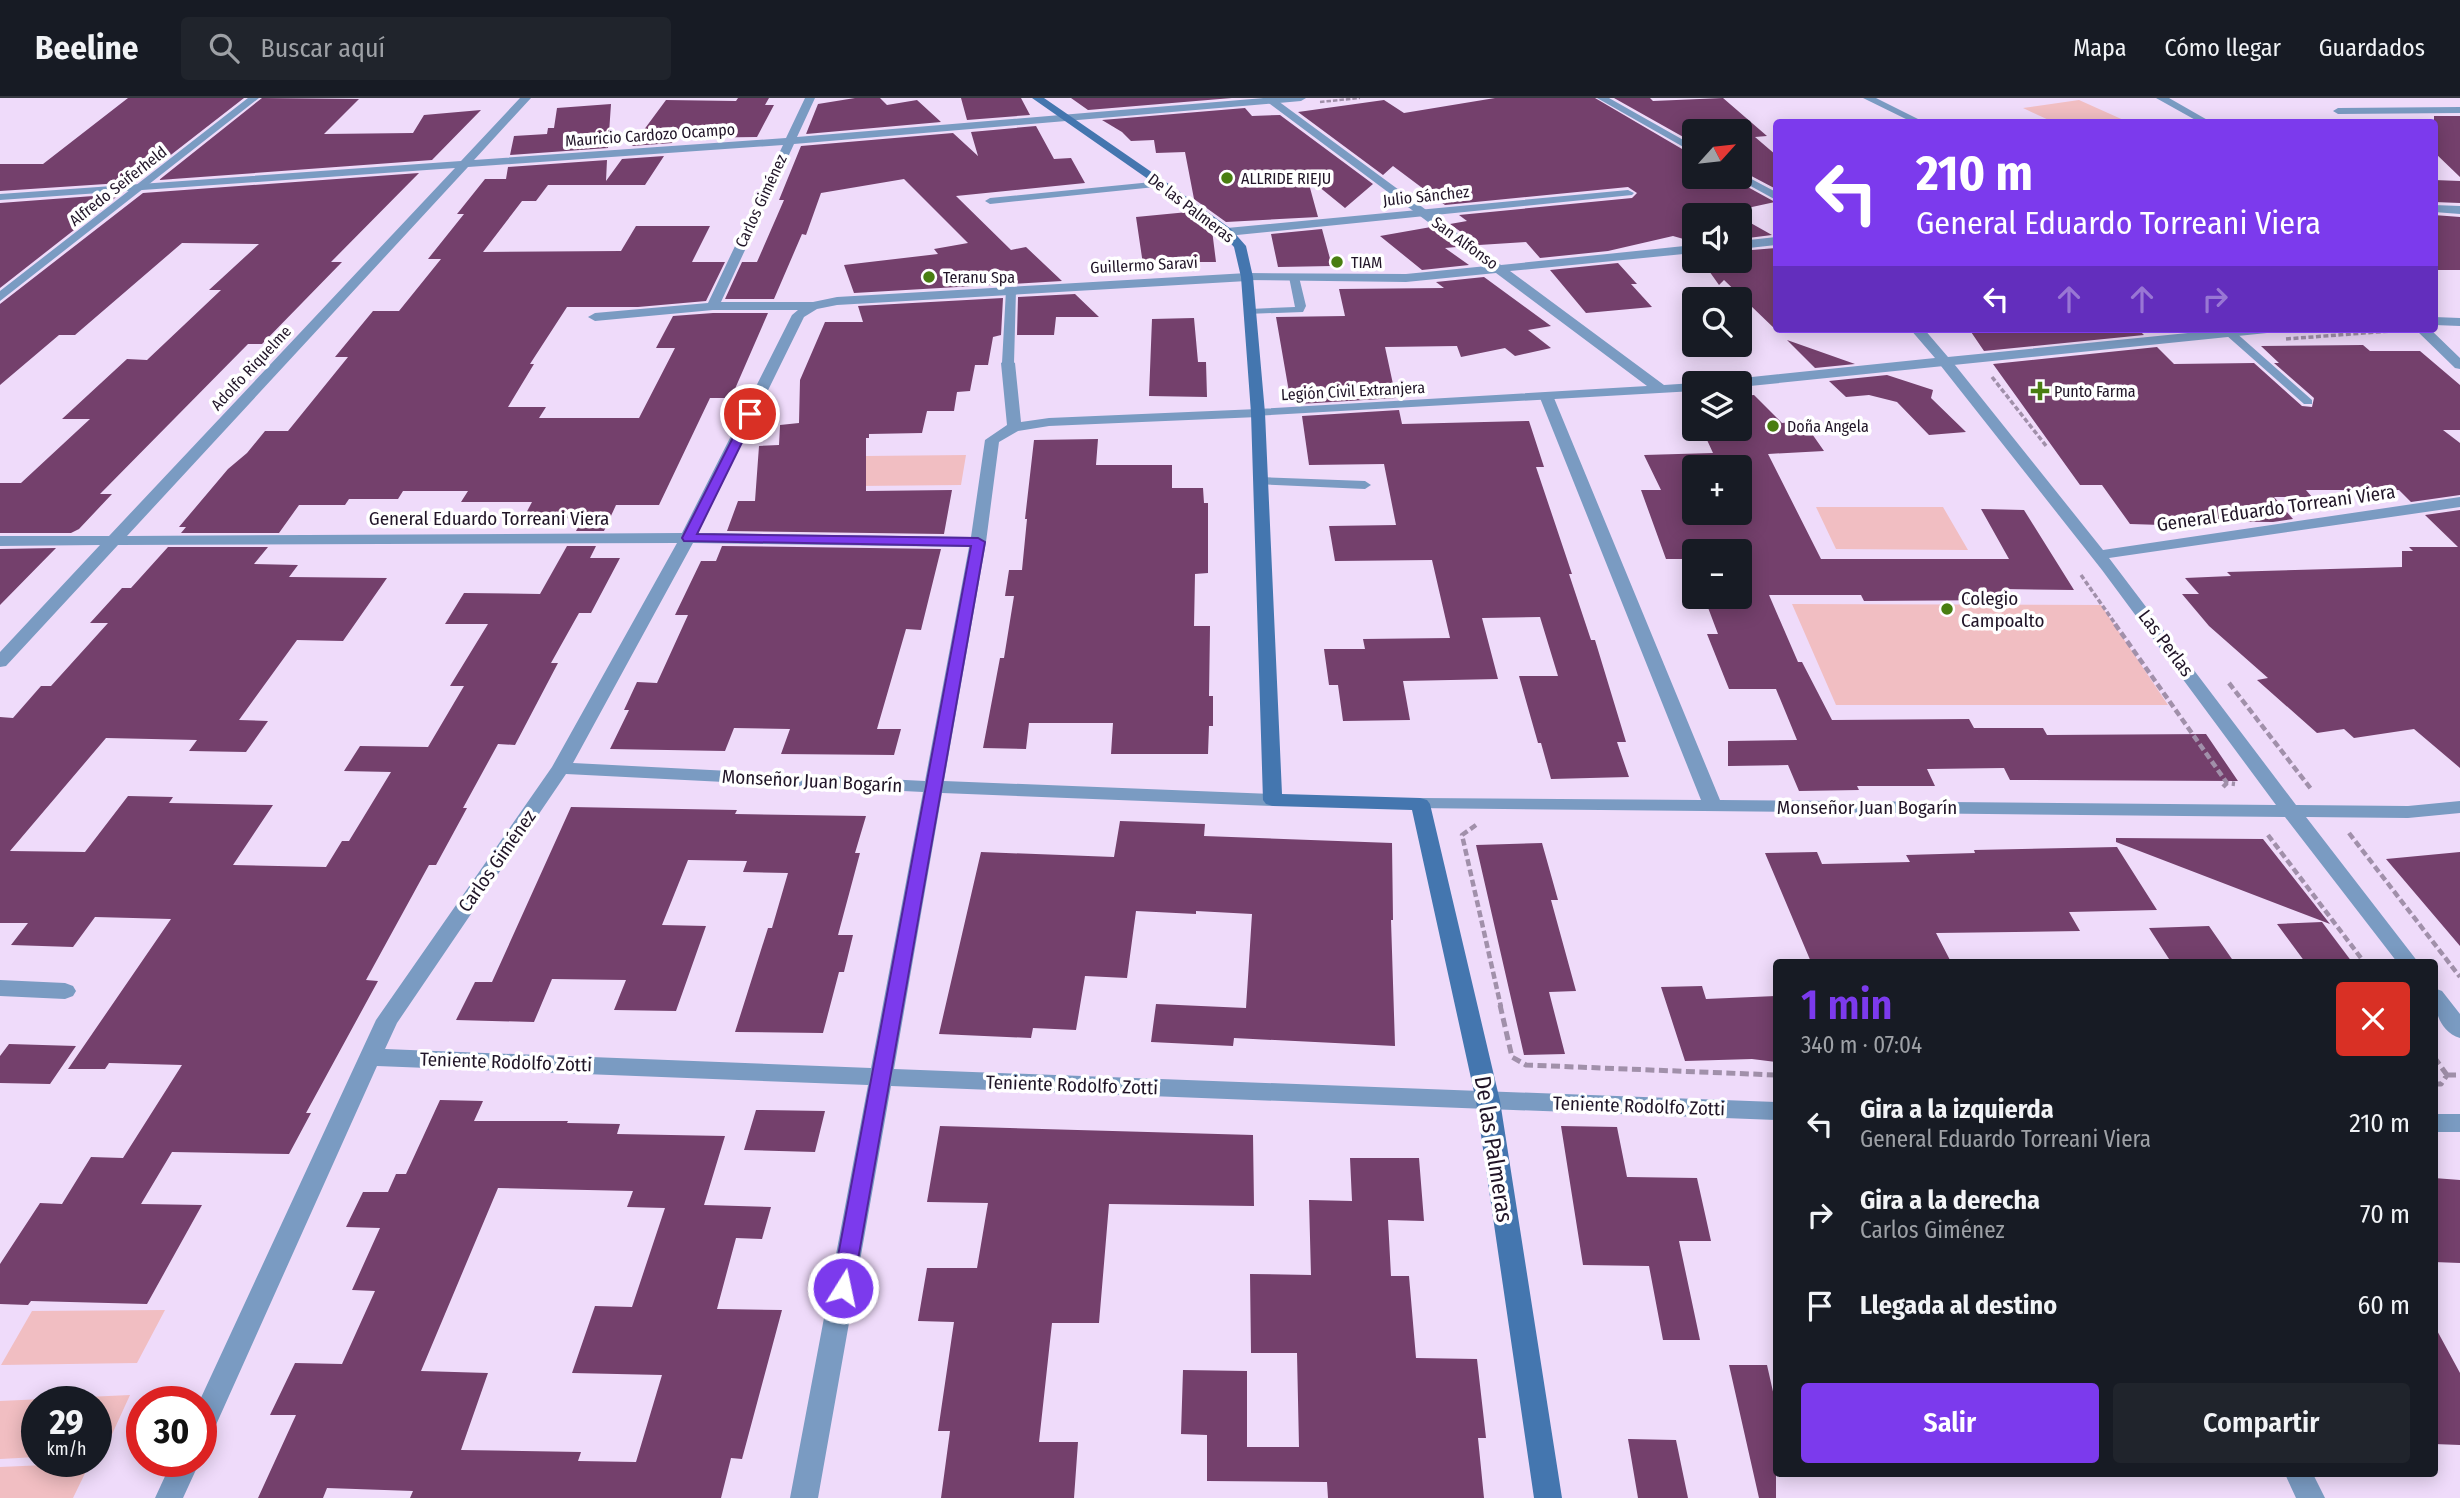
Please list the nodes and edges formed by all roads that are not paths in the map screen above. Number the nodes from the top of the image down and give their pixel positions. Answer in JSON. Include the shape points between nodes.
{"nodes":[{"id":1,"x":254,"y":98,"type":"edge"},
{"id":2,"x":526,"y":98,"type":"edge"},
{"id":3,"x":810,"y":98,"type":"edge"},
{"id":4,"x":1037,"y":98,"type":"edge"},
{"id":5,"x":1602,"y":98,"type":"edge"},
{"id":6,"x":1868,"y":98,"type":"edge"},
{"id":7,"x":2161,"y":98,"type":"edge"},
{"id":8,"x":2410,"y":98,"type":"edge"},
{"id":9,"x":1269,"y":99,"type":"edge"},
{"id":10,"x":1306,"y":100,"type":"edge"},
{"id":11,"x":2436,"y":110,"type":"junction"},
{"id":12,"x":2460,"y":110,"type":"edge"},
{"id":13,"x":2338,"y":111,"type":"dead end"},
{"id":14,"x":1062,"y":117,"type":"junction"},
{"id":15,"x":1913,"y":119,"type":"edge"},
{"id":16,"x":2200,"y":119,"type":"edge"},
{"id":17,"x":2452,"y":121,"type":"dead end"},
{"id":18,"x":788,"y":141,"type":"junction"},
{"id":19,"x":1682,"y":143,"type":"edge"},
{"id":20,"x":466,"y":164,"type":"junction"},
{"id":21,"x":1752,"y":183,"type":"edge"},
{"id":22,"x":1162,"y":184,"type":"junction"},
{"id":23,"x":143,"y":186,"type":"junction"},
{"id":24,"x":1628,"y":193,"type":"dead end"},
{"id":25,"x":1773,"y":195,"type":"edge"},
{"id":26,"x":0,"y":197,"type":"edge"},
{"id":27,"x":990,"y":201,"type":"dead end"},
{"id":28,"x":2438,"y":208,"type":"edge"},
{"id":29,"x":2460,"y":210,"type":"edge"},
{"id":30,"x":1423,"y":212,"type":"junction"},
{"id":31,"x":1227,"y":232,"type":"junction"},
{"id":32,"x":1773,"y":241,"type":"edge"},
{"id":33,"x":1752,"y":244,"type":"edge"},
{"id":34,"x":1682,"y":250,"type":"edge"},
{"id":35,"x":1497,"y":268,"type":"junction"},
{"id":36,"x":1247,"y":277,"type":"junction"},
{"id":37,"x":1294,"y":277,"type":"junction"},
{"id":38,"x":1010,"y":290,"type":"junction"},
{"id":39,"x":0,"y":297,"type":"edge"},
{"id":40,"x":713,"y":306,"type":"junction"},
{"id":41,"x":813,"y":306,"type":"junction"},
{"id":42,"x":1250,"y":312,"type":"junction"},
{"id":43,"x":595,"y":317,"type":"dead end"},
{"id":44,"x":2438,"y":321,"type":"edge"},
{"id":45,"x":2460,"y":322,"type":"edge"},
{"id":46,"x":1920,"y":333,"type":"edge"},
{"id":47,"x":2230,"y":333,"type":"joint"},
{"id":48,"x":2426,"y":333,"type":"edge"},
{"id":49,"x":1008,"y":363,"type":"joint"},
{"id":50,"x":1946,"y":363,"type":"junction"},
{"id":51,"x":2460,"y":365,"type":"edge"},
{"id":52,"x":1752,"y":381,"type":"edge"},
{"id":53,"x":1682,"y":388,"type":"edge"},
{"id":54,"x":1661,"y":389,"type":"junction"},
{"id":55,"x":1547,"y":398,"type":"junction"},
{"id":56,"x":2308,"y":402,"type":"dead end"},
{"id":57,"x":1258,"y":413,"type":"junction"},
{"id":58,"x":1014,"y":427,"type":"junction"},
{"id":59,"x":1260,"y":481,"type":"junction"},
{"id":60,"x":1365,"y":485,"type":"dead end"},
{"id":61,"x":2460,"y":502,"type":"edge"},
{"id":62,"x":688,"y":538,"type":"junction"},
{"id":63,"x":0,"y":541,"type":"edge"},
{"id":64,"x":113,"y":541,"type":"junction"},
{"id":65,"x":978,"y":542,"type":"junction"},
{"id":66,"x":2098,"y":555,"type":"junction"},
{"id":67,"x":0,"y":662,"type":"edge"},
{"id":68,"x":561,"y":768,"type":"junction"},
{"id":69,"x":934,"y":787,"type":"junction"},
{"id":70,"x":1273,"y":800,"type":"junction"},
{"id":71,"x":1420,"y":804,"type":"junction"},
{"id":72,"x":1713,"y":806,"type":"junction"},
{"id":73,"x":2460,"y":807,"type":"edge"},
{"id":74,"x":2290,"y":810,"type":"junction"},
{"id":75,"x":2407,"y":959,"type":"edge"},
{"id":76,"x":0,"y":988,"type":"edge"},
{"id":77,"x":65,"y":990,"type":"dead end"},
{"id":78,"x":2438,"y":1001,"type":"edge"},
{"id":79,"x":2460,"y":1030,"type":"edge"},
{"id":80,"x":368,"y":1057,"type":"junction"},
{"id":81,"x":882,"y":1078,"type":"junction"},
{"id":82,"x":1488,"y":1101,"type":"junction"},
{"id":83,"x":1773,"y":1111,"type":"edge"},
{"id":84,"x":2438,"y":1123,"type":"edge"},
{"id":85,"x":2460,"y":1123,"type":"edge"},
{"id":86,"x":217,"y":1392,"type":"edge"},
{"id":87,"x":179,"y":1477,"type":"edge"},
{"id":88,"x":2300,"y":1477,"type":"edge"},
{"id":89,"x":169,"y":1498,"type":"edge"},
{"id":90,"x":804,"y":1498,"type":"edge"},
{"id":91,"x":1548,"y":1498,"type":"edge"},
{"id":92,"x":2311,"y":1498,"type":"edge"}],
"edges":[{"from":1,"to":23,"type":"street","name":"Alfredo Seiferheld"},
{"from":2,"to":20,"type":"street","name":"Adolfo Riquelme"},
{"from":3,"to":18,"type":"street","name":"Carlos Giménez"},
{"from":4,"to":14,"type":"main road","name":"De las Palmeras"},
{"from":5,"to":19,"type":"street"},
{"from":6,"to":15,"type":"street"},
{"from":7,"to":16,"type":"street"},
{"from":8,"to":11,"type":"street"},
{"from":9,"to":10,"type":"street","name":"Mauricio Cardozo Ocampo"},
{"from":9,"to":14,"type":"street","name":"Mauricio Cardozo Ocampo"},
{"from":9,"to":30,"type":"street","name":"San Alfonso"},
{"from":11,"to":12,"type":"street"},
{"from":11,"to":13,"type":"street"},
{"from":11,"to":17,"type":"street"},
{"from":14,"to":18,"type":"street","name":"Mauricio Cardozo Ocampo"},
{"from":14,"to":22,"type":"main road","name":"De las Palmeras"},
{"from":18,"to":20,"type":"street","name":"Mauricio Cardozo Ocampo"},
{"from":18,"to":40,"type":"street","name":"Carlos Giménez"},
{"from":20,"to":23,"type":"street","name":"Mauricio Cardozo Ocampo"},
{"from":20,"to":64,"type":"street","name":"Adolfo Riquelme"},
{"from":21,"to":25,"type":"street"},
{"from":22,"to":27,"type":"lane"},
{"from":22,"to":31,"type":"main road","name":"De las Palmeras"},
{"from":23,"to":26,"type":"street","name":"Mauricio Cardozo Ocampo"},
{"from":23,"to":39,"type":"street","name":"Alfredo Seiferheld"},
{"from":24,"to":30,"type":"street","name":"Julio Sánchez"},
{"from":28,"to":29,"type":"street"},
{"from":30,"to":31,"type":"street","name":"Julio Sánchez"},
{"from":30,"to":35,"type":"street","name":"San Alfonso"},
{"from":31,"to":36,"type":"main road","name":"De las Palmeras","via":[[1240,246]]},
{"from":32,"to":33,"type":"street"},
{"from":34,"to":35,"type":"street","name":"Guillermo Saravi"},
{"from":35,"to":37,"type":"street","name":"Guillermo Saravi","via":[[1406,278]]},
{"from":35,"to":54,"type":"street","name":"San Alfonso"},
{"from":36,"to":37,"type":"street","name":"Guillermo Saravi"},
{"from":36,"to":38,"type":"street","name":"Guillermo Saravi"},
{"from":36,"to":42,"type":"main road","name":"De las Palmeras"},
{"from":37,"to":42,"type":"lane","via":[[1299,310]]},
{"from":38,"to":41,"type":"street","name":"Guillermo Saravi"},
{"from":38,"to":49,"type":"lane"},
{"from":40,"to":41,"type":"street","name":"Guillermo Saravi"},
{"from":40,"to":43,"type":"street","name":"Guillermo Saravi"},
{"from":41,"to":62,"type":"street","name":"Carlos Giménez","via":[[799,315]]},
{"from":42,"to":57,"type":"main road","name":"De las Palmeras"},
{"from":44,"to":45,"type":"street"},
{"from":46,"to":50,"type":"street","name":"Las Perlas"},
{"from":47,"to":50,"type":"street"},
{"from":47,"to":56,"type":"lane"},
{"from":48,"to":51,"type":"street"},
{"from":49,"to":58,"type":"street"},
{"from":50,"to":52,"type":"street"},
{"from":50,"to":66,"type":"street","name":"Las Perlas"},
{"from":53,"to":54,"type":"street","name":"Legión Civil Extranjera"},
{"from":54,"to":55,"type":"street","name":"Legión Civil Extranjera"},
{"from":55,"to":57,"type":"street","name":"Legión Civil Extranjera"},
{"from":55,"to":72,"type":"street"},
{"from":57,"to":58,"type":"street","name":"Legión Civil Extranjera"},
{"from":57,"to":59,"type":"main road"},
{"from":58,"to":65,"type":"street","via":[[992,439]]},
{"from":59,"to":60,"type":"lane"},
{"from":59,"to":70,"type":"main road"},
{"from":61,"to":66,"type":"street","name":"General Eduardo Torreani Viera"},
{"from":62,"to":64,"type":"street","name":"General Eduardo Torreani Viera"},
{"from":62,"to":65,"type":"street","name":"General Eduardo Torreani Viera"},
{"from":62,"to":68,"type":"street","name":"Carlos Giménez"},
{"from":63,"to":64,"type":"street","name":"General Eduardo Torreani Viera"},
{"from":64,"to":67,"type":"street","name":"Adolfo Riquelme"},
{"from":65,"to":69,"type":"street"},
{"from":66,"to":74,"type":"street","name":"Las Perlas"},
{"from":68,"to":69,"type":"street","name":"Monseñor Juan Bogarín"},
{"from":68,"to":80,"type":"street","name":"Carlos Giménez","via":[[387,1020]]},
{"from":69,"to":70,"type":"street","name":"Monseñor Juan Bogarín"},
{"from":69,"to":81,"type":"street"},
{"from":70,"to":71,"type":"main road","name":"Monseñor Juan Bogarín"},
{"from":71,"to":72,"type":"street","name":"Monseñor Juan Bogarín"},
{"from":71,"to":82,"type":"main road","name":"De las Palmeras"},
{"from":72,"to":74,"type":"street","name":"Monseñor Juan Bogarín"},
{"from":73,"to":74,"type":"street","name":"Monseñor Juan Bogarín","via":[[2409,812]]},
{"from":74,"to":75,"type":"street","name":"Las Perlas"},
{"from":76,"to":77,"type":"street"},
{"from":78,"to":79,"type":"street"},
{"from":80,"to":81,"type":"street","name":"Teniente Rodolfo Zotti"},
{"from":80,"to":86,"type":"street","name":"Carlos Giménez"},
{"from":81,"to":82,"type":"street","name":"Teniente Rodolfo Zotti"},
{"from":81,"to":90,"type":"street"},
{"from":82,"to":83,"type":"street","name":"Teniente Rodolfo Zotti"},
{"from":82,"to":91,"type":"main road","name":"De las Palmeras"},
{"from":84,"to":85,"type":"street"},
{"from":87,"to":89,"type":"street"},
{"from":88,"to":92,"type":"street"}]}
